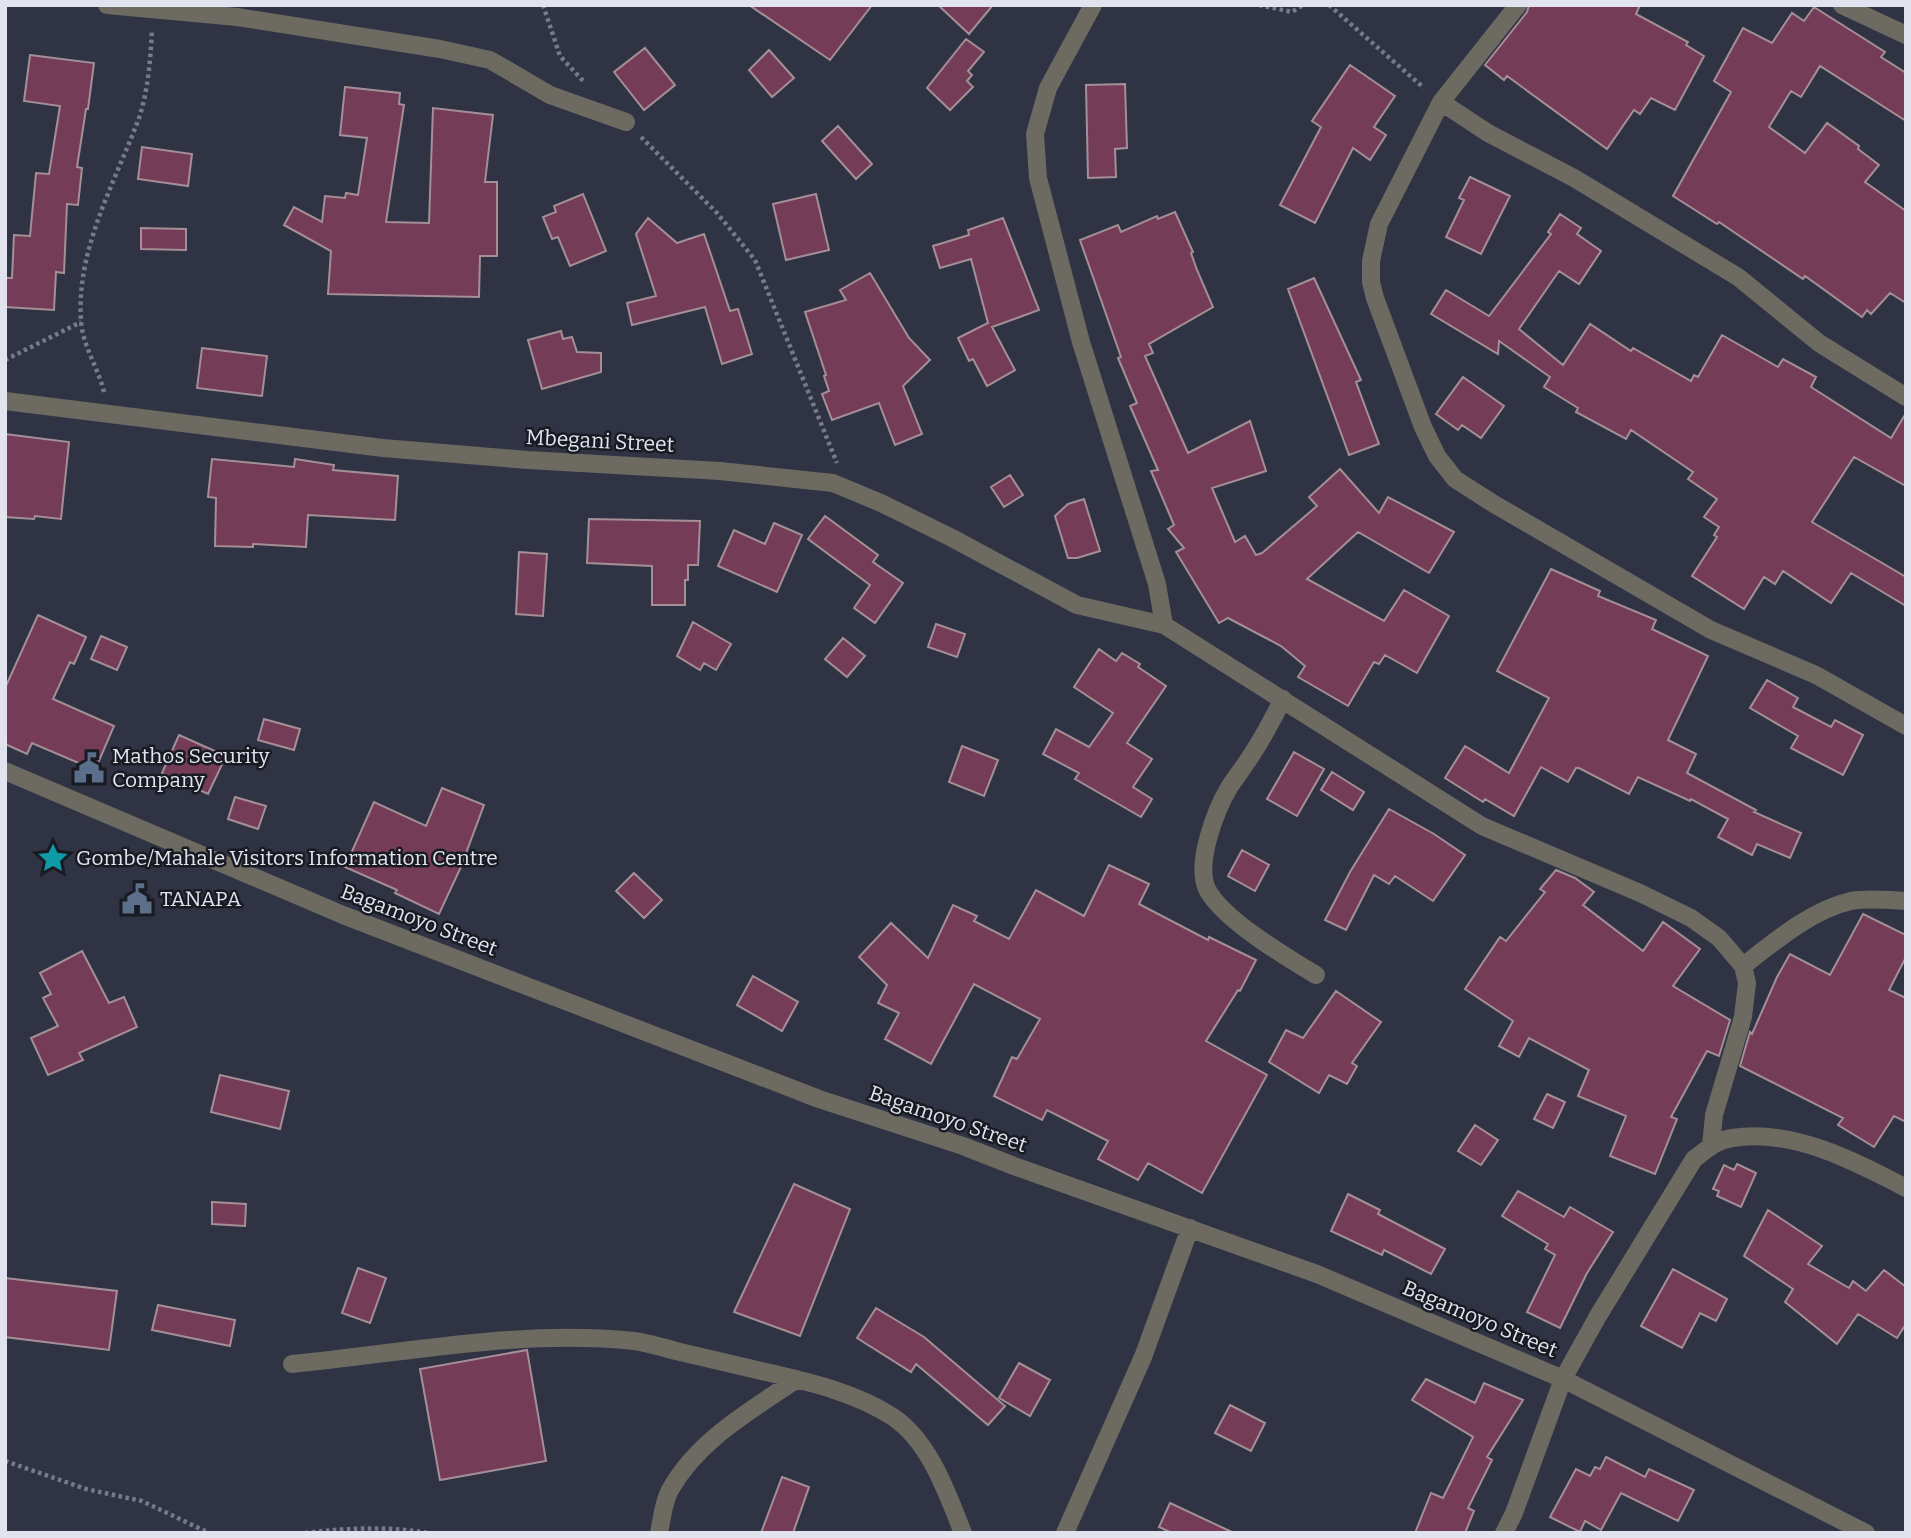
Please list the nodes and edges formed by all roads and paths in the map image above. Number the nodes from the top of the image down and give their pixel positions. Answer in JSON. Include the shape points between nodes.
{"nodes":[{"id":1,"x":107,"y":5,"type":"edge"},
{"id":2,"x":543,"y":5,"type":"edge"},
{"id":3,"x":1093,"y":5,"type":"edge"},
{"id":4,"x":1259,"y":5,"type":"edge"},
{"id":5,"x":1303,"y":5,"type":"edge"},
{"id":6,"x":1329,"y":5,"type":"edge"},
{"id":7,"x":1518,"y":5,"type":"edge"},
{"id":8,"x":1842,"y":5,"type":"edge"},
{"id":9,"x":155,"y":9,"type":"junction"},
{"id":10,"x":1906,"y":35,"type":"edge"},
{"id":11,"x":587,"y":85,"type":"dead end"},
{"id":12,"x":1441,"y":102,"type":"junction"},
{"id":13,"x":626,"y":122,"type":"joint"},
{"id":14,"x":81,"y":322,"type":"junction"},
{"id":15,"x":5,"y":360,"type":"edge"},
{"id":16,"x":1906,"y":397,"type":"edge"},
{"id":17,"x":5,"y":401,"type":"edge"},
{"id":18,"x":110,"y":415,"type":"junction"},
{"id":19,"x":848,"y":490,"type":"junction"},
{"id":20,"x":1164,"y":625,"type":"junction"},
{"id":21,"x":1283,"y":699,"type":"junction"},
{"id":22,"x":1906,"y":726,"type":"edge"},
{"id":23,"x":5,"y":771,"type":"edge"},
{"id":24,"x":1906,"y":901,"type":"edge"},
{"id":25,"x":1743,"y":966,"type":"junction"},
{"id":26,"x":1316,"y":975,"type":"dead end"},
{"id":27,"x":1711,"y":1146,"type":"junction"},
{"id":28,"x":1906,"y":1188,"type":"edge"},
{"id":29,"x":1190,"y":1228,"type":"junction"},
{"id":30,"x":292,"y":1364,"type":"dead end"},
{"id":31,"x":797,"y":1379,"type":"junction"},
{"id":32,"x":1563,"y":1379,"type":"junction"},
{"id":33,"x":5,"y":1461,"type":"edge"},
{"id":34,"x":209,"y":1533,"type":"edge"},
{"id":35,"x":305,"y":1533,"type":"edge"},
{"id":36,"x":428,"y":1533,"type":"edge"},
{"id":37,"x":659,"y":1533,"type":"edge"},
{"id":38,"x":963,"y":1533,"type":"edge"},
{"id":39,"x":1065,"y":1533,"type":"edge"},
{"id":40,"x":1504,"y":1533,"type":"edge"},
{"id":41,"x":1866,"y":1533,"type":"edge"}],
"edges":[{"from":1,"to":9,"type":"street"},
{"from":2,"to":11,"type":"path","via":[[559,57]]},
{"from":3,"to":20,"type":"street","via":[[1048,88],[1035,134],[1038,178],[1081,342],[1157,584]]},
{"from":4,"to":5,"type":"path","via":[[1292,12]]},
{"from":6,"to":12,"type":"path"},
{"from":7,"to":12,"type":"street"},
{"from":8,"to":10,"type":"street"},
{"from":9,"to":13,"type":"street","via":[[440,49],[490,61],[550,95]]},
{"from":9,"to":14,"type":"path","via":[[148,77],[137,124],[111,182],[88,253]]},
{"from":12,"to":16,"type":"street","via":[[1738,277],[1819,343]]},
{"from":12,"to":22,"type":"street","via":[[1380,224],[1371,261],[1375,298],[1437,456],[1455,479],[1494,504],[1711,630],[1816,675]]},
{"from":13,"to":19,"type":"path","via":[[717,214],[755,260]]},
{"from":14,"to":15,"type":"path"},
{"from":14,"to":18,"type":"path"},
{"from":17,"to":18,"type":"street","name":"Mbegani Street"},
{"from":18,"to":19,"type":"street","name":"Mbegani Street","via":[[383,448],[720,471],[832,483]]},
{"from":19,"to":20,"type":"street","name":"Mbegani Street","via":[[952,538],[1077,605]]},
{"from":20,"to":21,"type":"street","name":"Mbegani Street"},
{"from":21,"to":25,"type":"street","name":"Mbegani Street","via":[[1482,826],[1691,918],[1719,938]]},
{"from":21,"to":26,"type":"street","via":[[1229,789],[1205,848],[1204,871],[1207,888],[1221,908]]},
{"from":23,"to":29,"type":"street","name":"Bagamoyo Street","via":[[343,915],[819,1099]]},
{"from":24,"to":25,"type":"street","via":[[1849,901],[1799,923]]},
{"from":25,"to":27,"type":"street","via":[[1747,983],[1744,1017],[1714,1115]]},
{"from":27,"to":28,"type":"street","via":[[1743,1137],[1800,1142]]},
{"from":27,"to":32,"type":"street","via":[[1694,1158]]},
{"from":29,"to":32,"type":"street","name":"Bagamoyo Street","via":[[1317,1274]]},
{"from":29,"to":39,"type":"street","via":[[1143,1357]]},
{"from":30,"to":31,"type":"street","via":[[524,1337],[581,1337],[638,1341]]},
{"from":31,"to":37,"type":"street","via":[[699,1450],[668,1493]]},
{"from":31,"to":38,"type":"street","via":[[894,1417],[925,1449]]},
{"from":32,"to":40,"type":"street"},
{"from":32,"to":41,"type":"street","name":"Bagamoyo Street"},
{"from":33,"to":34,"type":"path","via":[[86,1489],[142,1501]]},
{"from":35,"to":36,"type":"path","via":[[343,1528]]}]}
